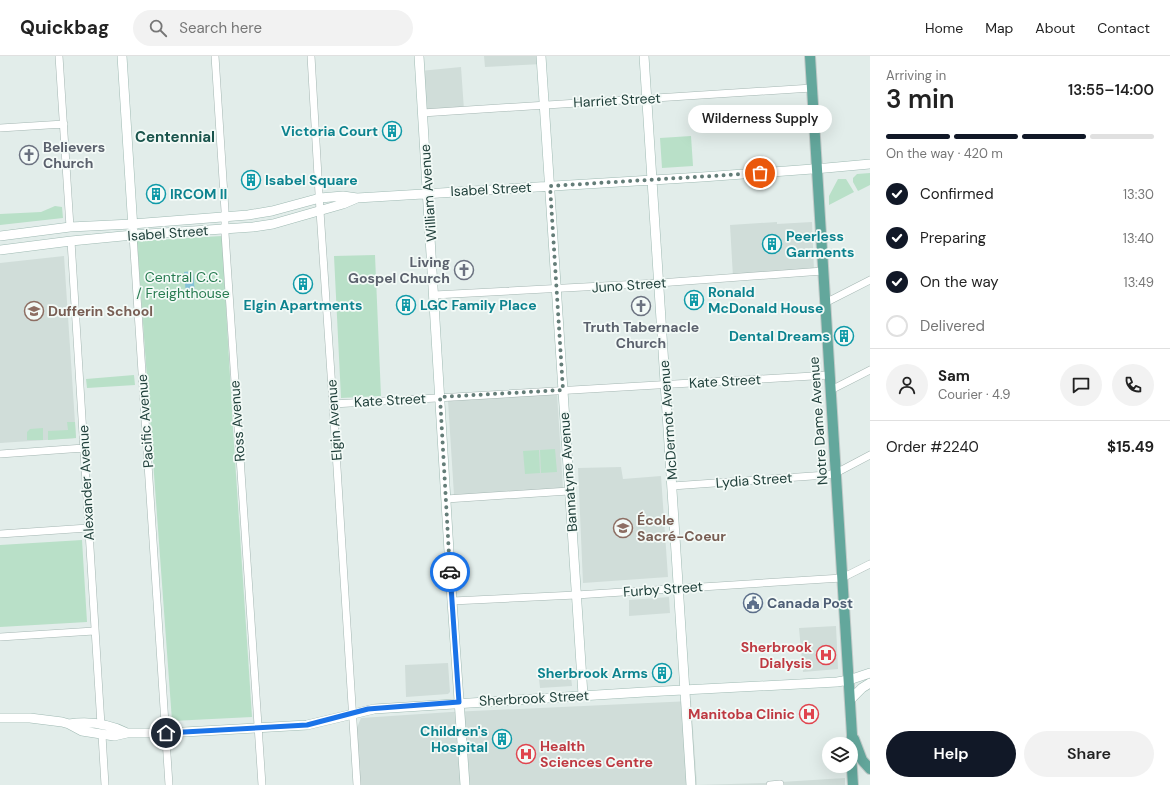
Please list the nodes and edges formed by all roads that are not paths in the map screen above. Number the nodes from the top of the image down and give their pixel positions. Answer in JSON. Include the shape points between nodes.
{"nodes":[{"id":1,"x":59,"y":56,"type":"edge"},
{"id":2,"x":122,"y":56,"type":"edge"},
{"id":3,"x":215,"y":56,"type":"edge"},
{"id":4,"x":311,"y":56,"type":"edge"},
{"id":5,"x":419,"y":56,"type":"edge"},
{"id":6,"x":541,"y":56,"type":"edge"},
{"id":7,"x":644,"y":56,"type":"edge"},
{"id":8,"x":810,"y":56,"type":"edge"},
{"id":9,"x":812,"y":88,"type":"junction"},
{"id":10,"x":646,"y":98,"type":"junction"},
{"id":11,"x":545,"y":104,"type":"junction"},
{"id":12,"x":422,"y":113,"type":"junction"},
{"id":13,"x":64,"y":124,"type":"junction"},
{"id":14,"x":0,"y":128,"type":"edge"},
{"id":15,"x":870,"y":164,"type":"edge"},
{"id":16,"x":817,"y":169,"type":"junction"},
{"id":17,"x":652,"y":180,"type":"junction"},
{"id":18,"x":550,"y":186,"type":"junction"},
{"id":19,"x":428,"y":193,"type":"junction"},
{"id":20,"x":320,"y":198,"type":"junction"},
{"id":21,"x":357,"y":198,"type":"junction"},
{"id":22,"x":320,"y":211,"type":"junction"},
{"id":23,"x":225,"y":217,"type":"junction"},
{"id":24,"x":132,"y":224,"type":"junction"},
{"id":25,"x":70,"y":227,"type":"junction"},
{"id":26,"x":225,"y":229,"type":"junction"},
{"id":27,"x":133,"y":235,"type":"junction"},
{"id":28,"x":0,"y":236,"type":"edge"},
{"id":29,"x":71,"y":241,"type":"junction"},
{"id":30,"x":0,"y":250,"type":"edge"},
{"id":31,"x":823,"y":271,"type":"junction"},
{"id":32,"x":870,"y":280,"type":"edge"},
{"id":33,"x":659,"y":283,"type":"junction"},
{"id":34,"x":557,"y":289,"type":"junction"},
{"id":35,"x":434,"y":295,"type":"junction"},
{"id":36,"x":825,"y":303,"type":"junction"},
{"id":37,"x":870,"y":370,"type":"edge"},
{"id":38,"x":830,"y":375,"type":"junction"},
{"id":39,"x":666,"y":384,"type":"junction"},
{"id":40,"x":563,"y":390,"type":"junction"},
{"id":41,"x":831,"y":390,"type":"junction"},
{"id":42,"x":440,"y":397,"type":"junction"},
{"id":43,"x":333,"y":404,"type":"junction"},
{"id":44,"x":84,"y":448,"type":"junction"},
{"id":45,"x":0,"y":454,"type":"edge"},
{"id":46,"x":870,"y":455,"type":"edge"},
{"id":47,"x":836,"y":473,"type":"junction"},
{"id":48,"x":672,"y":486,"type":"junction"},
{"id":49,"x":569,"y":492,"type":"junction"},
{"id":50,"x":446,"y":499,"type":"junction"},
{"id":51,"x":88,"y":528,"type":"junction"},
{"id":52,"x":0,"y":534,"type":"edge"},
{"id":53,"x":870,"y":564,"type":"edge"},
{"id":54,"x":842,"y":578,"type":"junction"},
{"id":55,"x":678,"y":588,"type":"junction"},
{"id":56,"x":576,"y":596,"type":"junction"},
{"id":57,"x":452,"y":601,"type":"junction"},
{"id":58,"x":94,"y":631,"type":"junction"},
{"id":59,"x":0,"y":637,"type":"edge"},
{"id":60,"x":870,"y":673,"type":"edge"},
{"id":61,"x":849,"y":680,"type":"junction"},
{"id":62,"x":870,"y":683,"type":"edge"},
{"id":63,"x":684,"y":689,"type":"junction"},
{"id":64,"x":583,"y":695,"type":"junction"},
{"id":65,"x":850,"y":700,"type":"junction"},
{"id":66,"x":459,"y":702,"type":"junction"},
{"id":67,"x":352,"y":714,"type":"junction"},
{"id":68,"x":0,"y":718,"type":"edge"},
{"id":69,"x":69,"y":724,"type":"junction"},
{"id":70,"x":101,"y":725,"type":"junction"},
{"id":71,"x":258,"y":728,"type":"junction"},
{"id":72,"x":126,"y":733,"type":"junction"},
{"id":73,"x":166,"y":733,"type":"junction"},
{"id":74,"x":102,"y":735,"type":"junction"},
{"id":75,"x":852,"y":735,"type":"junction"},
{"id":76,"x":870,"y":769,"type":"edge"},
{"id":77,"x":780,"y":784,"type":"edge"},
{"id":78,"x":105,"y":785,"type":"edge"},
{"id":79,"x":169,"y":785,"type":"edge"},
{"id":80,"x":262,"y":785,"type":"edge"},
{"id":81,"x":357,"y":785,"type":"edge"},
{"id":82,"x":465,"y":785,"type":"edge"},
{"id":83,"x":692,"y":785,"type":"edge"},
{"id":84,"x":770,"y":785,"type":"edge"},
{"id":85,"x":853,"y":785,"type":"edge"}],
"edges":[{"from":1,"to":13,"type":"street"},
{"from":2,"to":24,"type":"street","name":"Pacific Avenue"},
{"from":3,"to":23,"type":"street","name":"Ross Avenue"},
{"from":4,"to":20,"type":"street","name":"Elgin Avenue"},
{"from":5,"to":12,"type":"street","name":"William Avenue"},
{"from":6,"to":11,"type":"street","name":"Bannatyne Avenue"},
{"from":7,"to":10,"type":"street","name":"McDermot Avenue"},
{"from":8,"to":9,"type":"main road","name":"Notre Dame Avenue"},
{"from":9,"to":10,"type":"street","name":"Harriet Street"},
{"from":9,"to":16,"type":"main road","name":"Notre Dame Avenue"},
{"from":10,"to":11,"type":"street","name":"Harriet Street"},
{"from":10,"to":17,"type":"street","name":"McDermot Avenue"},
{"from":11,"to":12,"type":"street","name":"Harriet Street"},
{"from":11,"to":18,"type":"street","name":"Bannatyne Avenue"},
{"from":12,"to":19,"type":"street","name":"William Avenue"},
{"from":13,"to":14,"type":"street"},
{"from":13,"to":25,"type":"street"},
{"from":15,"to":16,"type":"street","name":"Isabel Street"},
{"from":16,"to":17,"type":"street","name":"Isabel Street"},
{"from":16,"to":31,"type":"main road","name":"Notre Dame Avenue"},
{"from":17,"to":18,"type":"street","name":"Isabel Street"},
{"from":17,"to":33,"type":"street","name":"McDermot Avenue"},
{"from":18,"to":19,"type":"street","name":"Isabel Street"},
{"from":18,"to":34,"type":"street","name":"Bannatyne Avenue"},
{"from":19,"to":21,"type":"street","name":"Isabel Street"},
{"from":19,"to":35,"type":"street","name":"William Avenue"},
{"from":20,"to":21,"type":"street","name":"Isabel Street"},
{"from":20,"to":22,"type":"street","name":"Elgin Avenue"},
{"from":20,"to":23,"type":"street","name":"Isabel Street","via":[[272,211]]},
{"from":21,"to":22,"type":"street","name":"Isabel Street"},
{"from":22,"to":26,"type":"street","name":"Isabel Street","via":[[273,224]]},
{"from":22,"to":43,"type":"street","name":"Elgin Avenue"},
{"from":23,"to":24,"type":"street","name":"Isabel Street"},
{"from":23,"to":26,"type":"street","name":"Ross Avenue"},
{"from":24,"to":25,"type":"street","name":"Isabel Street"},
{"from":24,"to":27,"type":"street","name":"Pacific Avenue"},
{"from":25,"to":28,"type":"street","name":"Isabel Street"},
{"from":26,"to":27,"type":"street","name":"Isabel Street"},
{"from":26,"to":71,"type":"street","name":"Ross Avenue"},
{"from":27,"to":29,"type":"street","name":"Isabel Street"},
{"from":27,"to":73,"type":"street","name":"Pacific Avenue"},
{"from":29,"to":30,"type":"street","name":"Isabel Street"},
{"from":29,"to":44,"type":"street","name":"Alexander Avenue"},
{"from":31,"to":33,"type":"street","name":"Juno Street"},
{"from":31,"to":36,"type":"main road","name":"Notre Dame Avenue"},
{"from":32,"to":36,"type":"street"},
{"from":33,"to":34,"type":"street","name":"Juno Street"},
{"from":33,"to":39,"type":"street","name":"McDermot Avenue"},
{"from":34,"to":35,"type":"street","name":"Juno Street"},
{"from":34,"to":40,"type":"street","name":"Bannatyne Avenue"},
{"from":35,"to":42,"type":"street","name":"William Avenue"},
{"from":36,"to":38,"type":"main road","name":"Notre Dame Avenue"},
{"from":37,"to":41,"type":"street"},
{"from":38,"to":39,"type":"street","name":"Kate Street"},
{"from":38,"to":41,"type":"main road","name":"Notre Dame Avenue"},
{"from":39,"to":40,"type":"street","name":"Kate Street"},
{"from":39,"to":48,"type":"street","name":"McDermot Avenue"},
{"from":40,"to":42,"type":"street","name":"Kate Street"},
{"from":40,"to":49,"type":"street","name":"Bannatyne Avenue"},
{"from":41,"to":47,"type":"main road","name":"Notre Dame Avenue"},
{"from":42,"to":43,"type":"street","name":"Kate Street"},
{"from":42,"to":50,"type":"street","name":"William Avenue"},
{"from":43,"to":67,"type":"street","name":"Elgin Avenue"},
{"from":44,"to":45,"type":"street"},
{"from":44,"to":51,"type":"street","name":"Alexander Avenue"},
{"from":46,"to":47,"type":"street","name":"Lydia Street"},
{"from":47,"to":48,"type":"street","name":"Lydia Street"},
{"from":47,"to":54,"type":"main road","name":"Notre Dame Avenue"},
{"from":48,"to":55,"type":"street","name":"McDermot Avenue"},
{"from":49,"to":50,"type":"street"},
{"from":49,"to":56,"type":"street","name":"Bannatyne Avenue"},
{"from":50,"to":57,"type":"street","name":"William Avenue"},
{"from":51,"to":52,"type":"street"},
{"from":51,"to":58,"type":"street","name":"Alexander Avenue"},
{"from":53,"to":54,"type":"street","name":"Furby Street"},
{"from":54,"to":55,"type":"street","name":"Furby Street"},
{"from":54,"to":61,"type":"main road","name":"Notre Dame Avenue"},
{"from":55,"to":56,"type":"street","name":"Furby Street"},
{"from":55,"to":63,"type":"street","name":"McDermot Avenue"},
{"from":56,"to":57,"type":"street","name":"Furby Street"},
{"from":56,"to":64,"type":"street","name":"Bannatyne Avenue"},
{"from":57,"to":66,"type":"street","name":"William Avenue"},
{"from":58,"to":59,"type":"street"},
{"from":58,"to":70,"type":"street","name":"Alexander Avenue"},
{"from":60,"to":61,"type":"street","name":"Sherbrook Street"},
{"from":61,"to":63,"type":"street","name":"Sherbrook Street"},
{"from":61,"to":65,"type":"main road","name":"Notre Dame Avenue"},
{"from":62,"to":65,"type":"street"},
{"from":63,"to":64,"type":"street","name":"Sherbrook Street"},
{"from":63,"to":83,"type":"street","name":"McDermot Avenue"},
{"from":64,"to":66,"type":"street","name":"Sherbrook Street"},
{"from":65,"to":75,"type":"main road","name":"Notre Dame Avenue"},
{"from":66,"to":67,"type":"street","name":"Sherbrook Street","via":[[374,708]]},
{"from":66,"to":82,"type":"street","name":"William Avenue"},
{"from":67,"to":71,"type":"street","name":"Sherbrook Street","via":[[312,724]]},
{"from":67,"to":81,"type":"street","name":"Elgin Avenue"},
{"from":68,"to":69,"type":"street","name":"Sherbrook Street","via":[[30,718]]},
{"from":69,"to":70,"type":"street","name":"Sherbrook Street","via":[[83,722]]},
{"from":69,"to":74,"type":"street","name":"Sherbrook Street","via":[[82,731]]},
{"from":70,"to":72,"type":"street","name":"Sherbrook Street","via":[[114,727]]},
{"from":71,"to":73,"type":"street","name":"Sherbrook Street"},
{"from":71,"to":80,"type":"street","name":"Ross Avenue"},
{"from":72,"to":73,"type":"street","name":"Sherbrook Street"},
{"from":72,"to":74,"type":"street","name":"Sherbrook Street"},
{"from":73,"to":79,"type":"street","name":"Pacific Avenue"},
{"from":74,"to":78,"type":"street"},
{"from":75,"to":76,"type":"main road","via":[[860,755]]},
{"from":75,"to":85,"type":"main road","name":"Notre Dame Avenue"},
{"from":77,"to":84,"type":"street"}]}
